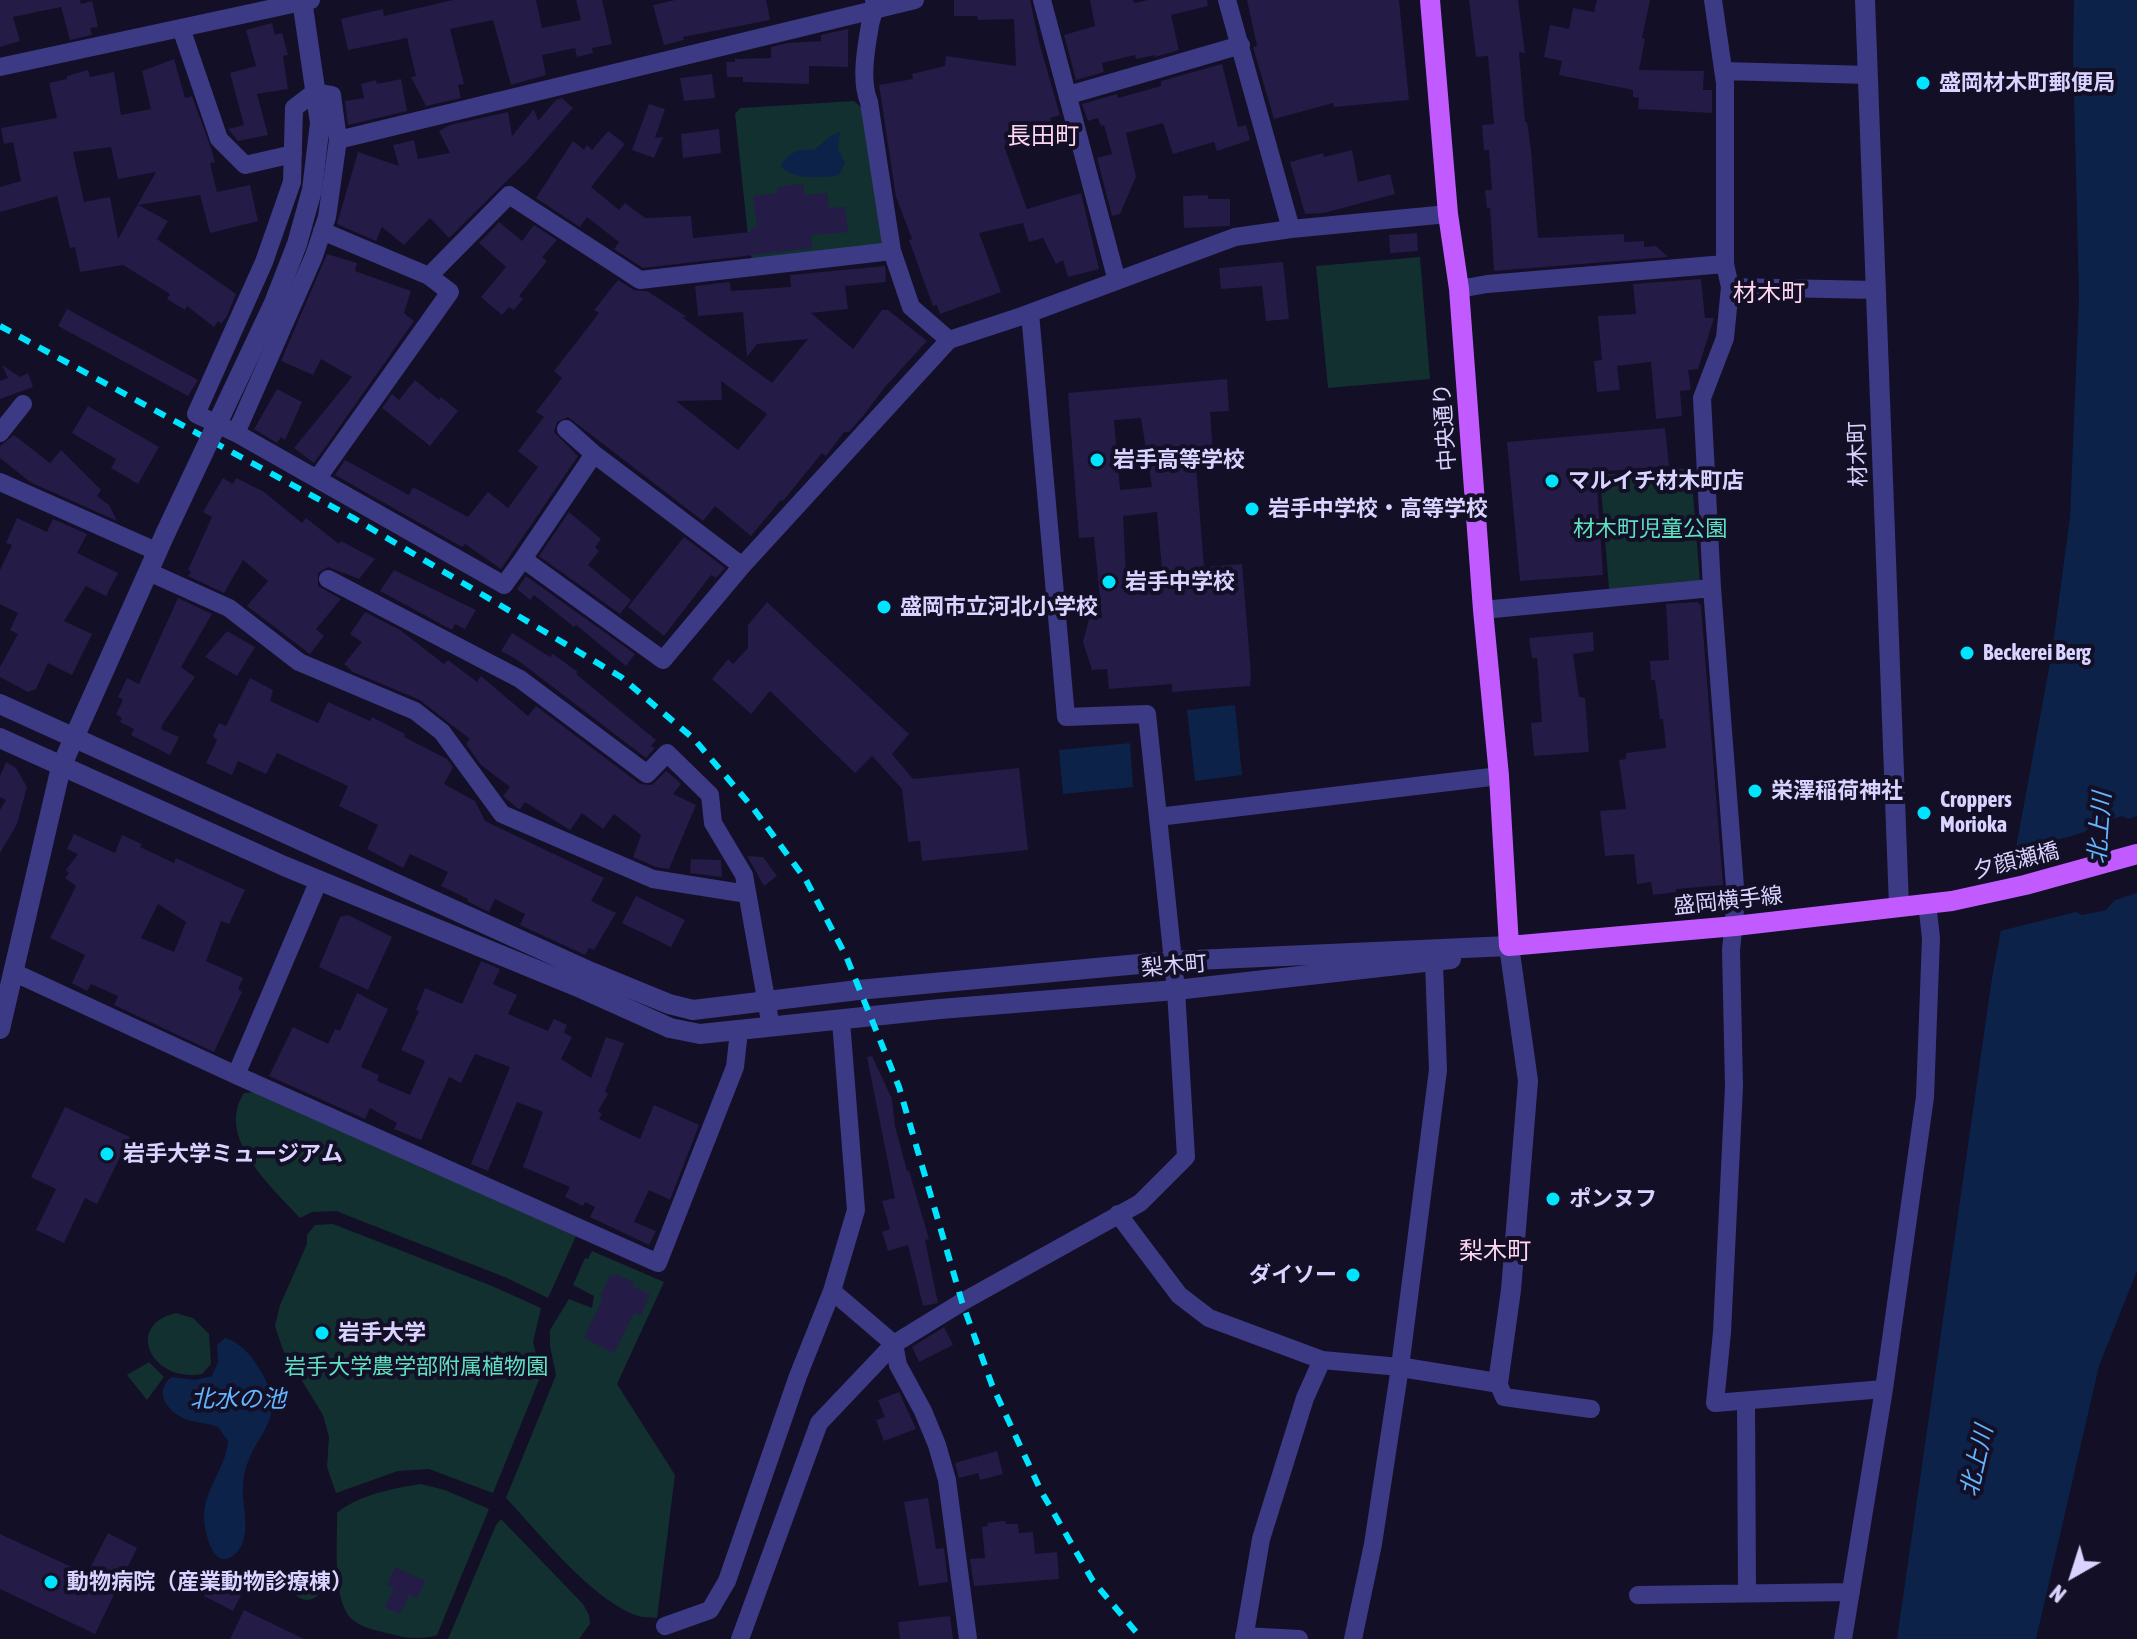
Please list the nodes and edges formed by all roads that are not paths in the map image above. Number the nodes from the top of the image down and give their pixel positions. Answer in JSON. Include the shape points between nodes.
{"nodes":[{"id":1,"x":915,"y":0,"type":"edge"},
{"id":2,"x":1042,"y":0,"type":"edge"},
{"id":3,"x":1227,"y":0,"type":"edge"},
{"id":4,"x":1430,"y":0,"type":"edge"},
{"id":5,"x":1713,"y":0,"type":"edge"},
{"id":6,"x":1865,"y":0,"type":"edge"},
{"id":7,"x":305,"y":1,"type":"edge"},
{"id":8,"x":875,"y":4,"type":"edge"},
{"id":9,"x":181,"y":28,"type":"junction"},
{"id":10,"x":1241,"y":45,"type":"junction"},
{"id":11,"x":0,"y":67,"type":"edge"},
{"id":12,"x":1723,"y":71,"type":"junction"},
{"id":13,"x":1868,"y":75,"type":"junction"},
{"id":14,"x":315,"y":92,"type":"junction"},
{"id":15,"x":1069,"y":95,"type":"junction"},
{"id":16,"x":338,"y":140,"type":"junction"},
{"id":17,"x":293,"y":154,"type":"junction"},
{"id":18,"x":1448,"y":214,"type":"junction"},
{"id":19,"x":1291,"y":229,"type":"junction"},
{"id":20,"x":322,"y":231,"type":"junction"},
{"id":21,"x":892,"y":251,"type":"junction"},
{"id":22,"x":1725,"y":264,"type":"junction"},
{"id":23,"x":429,"y":276,"type":"junction"},
{"id":24,"x":1117,"y":281,"type":"junction"},
{"id":25,"x":1730,"y":287,"type":"junction"},
{"id":26,"x":1459,"y":289,"type":"junction"},
{"id":27,"x":1876,"y":290,"type":"junction"},
{"id":28,"x":1030,"y":313,"type":"junction"},
{"id":29,"x":949,"y":340,"type":"junction"},
{"id":30,"x":23,"y":404,"type":"dead end"},
{"id":31,"x":566,"y":429,"type":"dead end"},
{"id":32,"x":0,"y":433,"type":"edge"},
{"id":33,"x":236,"y":433,"type":"junction"},
{"id":34,"x":594,"y":454,"type":"junction"},
{"id":35,"x":317,"y":479,"type":"junction"},
{"id":36,"x":0,"y":482,"type":"edge"},
{"id":37,"x":158,"y":552,"type":"junction"},
{"id":38,"x":523,"y":559,"type":"junction"},
{"id":39,"x":742,"y":566,"type":"junction"},
{"id":40,"x":149,"y":572,"type":"junction"},
{"id":41,"x":328,"y":579,"type":"dead end"},
{"id":42,"x":1712,"y":588,"type":"junction"},
{"id":43,"x":1483,"y":610,"type":"junction"},
{"id":44,"x":0,"y":704,"type":"edge"},
{"id":45,"x":0,"y":738,"type":"edge"},
{"id":46,"x":74,"y":738,"type":"junction"},
{"id":47,"x":61,"y":767,"type":"junction"},
{"id":48,"x":1499,"y":776,"type":"junction"},
{"id":49,"x":1158,"y":817,"type":"junction"},
{"id":50,"x":2137,"y":854,"type":"edge"},
{"id":51,"x":319,"y":880,"type":"junction"},
{"id":52,"x":747,"y":894,"type":"junction"},
{"id":53,"x":1952,"y":901,"type":"joint"},
{"id":54,"x":1927,"y":903,"type":"junction"},
{"id":55,"x":1899,"y":906,"type":"junction"},
{"id":56,"x":1735,"y":926,"type":"junction"},
{"id":57,"x":1509,"y":946,"type":"junction"},
{"id":58,"x":1172,"y":961,"type":"junction"},
{"id":59,"x":1434,"y":963,"type":"junction"},
{"id":60,"x":13,"y":972,"type":"junction"},
{"id":61,"x":1176,"y":990,"type":"junction"},
{"id":62,"x":767,"y":1001,"type":"junction"},
{"id":63,"x":841,"y":1021,"type":"junction"},
{"id":64,"x":771,"y":1027,"type":"junction"},
{"id":65,"x":0,"y":1029,"type":"edge"},
{"id":66,"x":739,"y":1031,"type":"junction"},
{"id":67,"x":236,"y":1075,"type":"junction"},
{"id":68,"x":1118,"y":1214,"type":"junction"},
{"id":69,"x":832,"y":1291,"type":"junction"},
{"id":70,"x":894,"y":1344,"type":"junction"},
{"id":71,"x":1322,"y":1360,"type":"junction"},
{"id":72,"x":1400,"y":1367,"type":"junction"},
{"id":73,"x":1498,"y":1383,"type":"junction"},
{"id":74,"x":1884,"y":1389,"type":"junction"},
{"id":75,"x":1746,"y":1401,"type":"junction"},
{"id":76,"x":1591,"y":1409,"type":"dead end"},
{"id":77,"x":1851,"y":1592,"type":"junction"},
{"id":78,"x":1747,"y":1593,"type":"junction"},
{"id":79,"x":1638,"y":1595,"type":"dead end"},
{"id":80,"x":665,"y":1626,"type":"dead end"},
{"id":81,"x":1244,"y":1638,"type":"edge"},
{"id":82,"x":740,"y":1639,"type":"edge"},
{"id":83,"x":968,"y":1639,"type":"edge"},
{"id":84,"x":1299,"y":1639,"type":"edge"},
{"id":85,"x":1353,"y":1639,"type":"edge"},
{"id":86,"x":1843,"y":1639,"type":"edge"}],
"edges":[{"from":1,"to":8,"type":"street"},
{"from":2,"to":15,"type":"street"},
{"from":3,"to":10,"type":"street"},
{"from":4,"to":18,"type":"main road","name":"中央通り"},
{"from":5,"to":12,"type":"street"},
{"from":6,"to":13,"type":"street","name":"材木町"},
{"from":7,"to":9,"type":"street"},
{"from":7,"to":14,"type":"street"},
{"from":8,"to":16,"type":"street"},
{"from":8,"to":21,"type":"street","via":[[863,90]]},
{"from":9,"to":11,"type":"street"},
{"from":9,"to":17,"type":"street","via":[[219,139],[245,165]]},
{"from":10,"to":15,"type":"street"},
{"from":10,"to":19,"type":"street"},
{"from":12,"to":13,"type":"street"},
{"from":12,"to":22,"type":"street"},
{"from":13,"to":27,"type":"street","name":"材木町"},
{"from":14,"to":16,"type":"street","via":[[332,95]]},
{"from":14,"to":17,"type":"street","via":[[294,108]]},
{"from":14,"to":37,"type":"street","bridge":true,"via":[[320,123],[312,190],[297,244]]},
{"from":15,"to":24,"type":"street"},
{"from":16,"to":20,"type":"street"},
{"from":17,"to":33,"type":"street","via":[[292,182],[264,262],[196,414]]},
{"from":18,"to":19,"type":"street"},
{"from":18,"to":26,"type":"main road","name":"中央通り"},
{"from":19,"to":24,"type":"street","via":[[1235,237]]},
{"from":20,"to":23,"type":"street"},
{"from":20,"to":33,"type":"street"},
{"from":21,"to":23,"type":"street","via":[[640,280],[509,195]]},
{"from":21,"to":29,"type":"street","via":[[911,307]]},
{"from":22,"to":25,"type":"street"},
{"from":22,"to":26,"type":"street"},
{"from":23,"to":35,"type":"street","via":[[450,292]]},
{"from":24,"to":28,"type":"street"},
{"from":25,"to":27,"type":"street"},
{"from":25,"to":42,"type":"street","via":[[1725,338],[1702,398]]},
{"from":26,"to":43,"type":"main road","name":"中央通り"},
{"from":27,"to":55,"type":"street","name":"材木町"},
{"from":28,"to":29,"type":"street"},
{"from":28,"to":49,"type":"street","via":[[1066,717],[1147,714]]},
{"from":29,"to":39,"type":"street"},
{"from":30,"to":32,"type":"street"},
{"from":31,"to":34,"type":"street"},
{"from":33,"to":35,"type":"street"},
{"from":34,"to":38,"type":"street"},
{"from":34,"to":39,"type":"street"},
{"from":35,"to":38,"type":"street","via":[[504,585]]},
{"from":36,"to":37,"type":"street"},
{"from":37,"to":40,"type":"street"},
{"from":38,"to":39,"type":"street","via":[[663,660]]},
{"from":40,"to":46,"type":"street"},
{"from":40,"to":52,"type":"street","via":[[229,608],[299,662],[415,711],[442,732],[502,814],[653,879]]},
{"from":41,"to":52,"type":"street","via":[[520,679],[647,774],[667,753],[710,795],[713,823],[744,875]]},
{"from":42,"to":43,"type":"street"},
{"from":42,"to":56,"type":"street"},
{"from":43,"to":48,"type":"main road","name":"中央通り"},
{"from":44,"to":46,"type":"street"},
{"from":45,"to":47,"type":"street","name":"梨木町"},
{"from":46,"to":47,"type":"street"},
{"from":46,"to":62,"type":"street","via":[[669,1004],[693,1010]]},
{"from":47,"to":51,"type":"street","name":"梨木町"},
{"from":47,"to":60,"type":"street"},
{"from":48,"to":49,"type":"street"},
{"from":48,"to":57,"type":"main road","name":"中央通り"},
{"from":49,"to":58,"type":"street"},
{"from":50,"to":53,"type":"main road","name":"夕顔瀬橋"},
{"from":51,"to":66,"type":"street","name":"梨木町","via":[[670,1028],[700,1034]]},
{"from":51,"to":67,"type":"street"},
{"from":52,"to":62,"type":"street"},
{"from":53,"to":54,"type":"main road","name":"盛岡横手線"},
{"from":54,"to":55,"type":"main road","name":"盛岡横手線"},
{"from":54,"to":74,"type":"street","via":[[1931,938],[1925,1097]]},
{"from":55,"to":56,"type":"main road","name":"盛岡横手線"},
{"from":56,"to":57,"type":"main road","name":"盛岡横手線"},
{"from":56,"to":75,"type":"street","via":[[1734,1086],[1715,1403]]},
{"from":57,"to":58,"type":"street"},
{"from":57,"to":59,"type":"street","name":"梨木町"},
{"from":57,"to":73,"type":"street","via":[[1528,1081]]},
{"from":58,"to":61,"type":"street"},
{"from":58,"to":62,"type":"street"},
{"from":59,"to":61,"type":"street","name":"梨木町"},
{"from":59,"to":72,"type":"street","via":[[1438,1070]]},
{"from":60,"to":65,"type":"street"},
{"from":60,"to":67,"type":"street"},
{"from":61,"to":63,"type":"street","name":"梨木町"},
{"from":61,"to":68,"type":"street","via":[[1186,1157],[1140,1203]]},
{"from":62,"to":64,"type":"street"},
{"from":63,"to":64,"type":"street","name":"梨木町"},
{"from":63,"to":69,"type":"street","via":[[856,1210]]},
{"from":64,"to":66,"type":"street","name":"梨木町"},
{"from":66,"to":67,"type":"street","via":[[735,1067],[658,1263]]},
{"from":68,"to":70,"type":"street"},
{"from":68,"to":71,"type":"street","via":[[1179,1295],[1209,1318]]},
{"from":69,"to":70,"type":"street"},
{"from":69,"to":80,"type":"street","via":[[727,1581],[710,1610]]},
{"from":70,"to":82,"type":"street","via":[[819,1423]]},
{"from":70,"to":83,"type":"street","via":[[947,1480]]},
{"from":71,"to":72,"type":"street"},
{"from":71,"to":81,"type":"street","via":[[1261,1539]]},
{"from":72,"to":73,"type":"street"},
{"from":72,"to":85,"type":"street"},
{"from":73,"to":76,"type":"street","via":[[1504,1397]]},
{"from":74,"to":75,"type":"street"},
{"from":74,"to":77,"type":"street"},
{"from":75,"to":78,"type":"street"},
{"from":77,"to":78,"type":"street"},
{"from":77,"to":86,"type":"street"},
{"from":78,"to":79,"type":"street"},
{"from":81,"to":84,"type":"street"}]}
